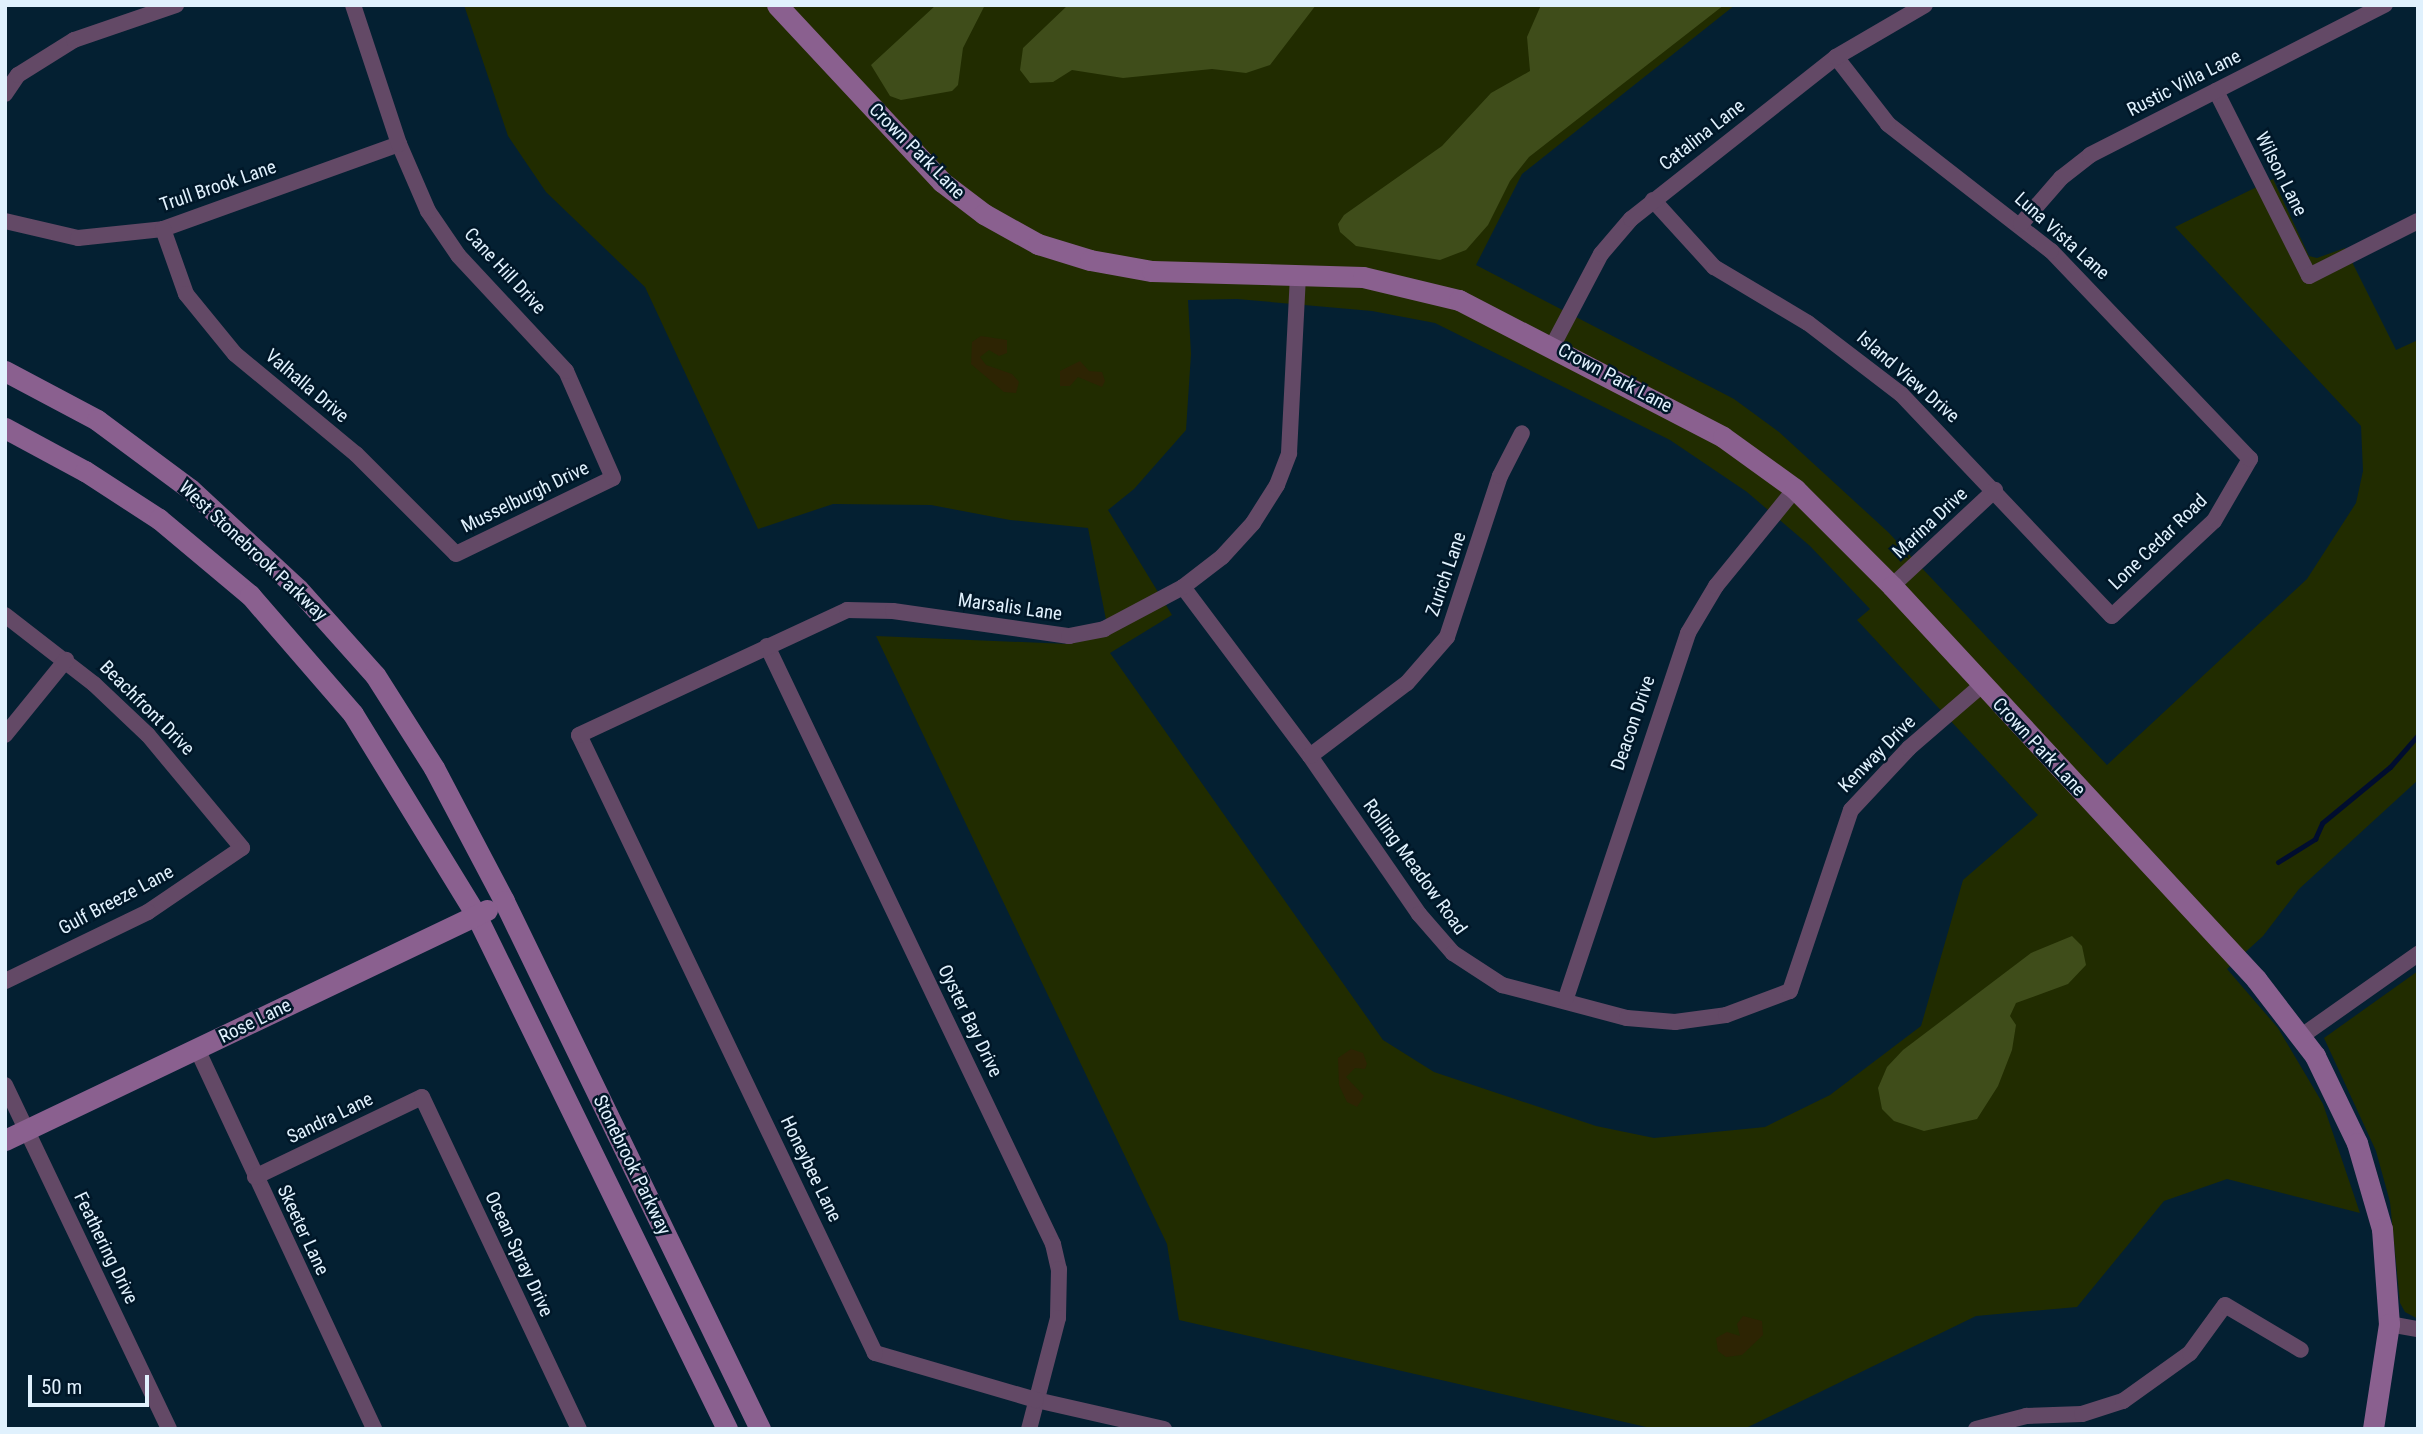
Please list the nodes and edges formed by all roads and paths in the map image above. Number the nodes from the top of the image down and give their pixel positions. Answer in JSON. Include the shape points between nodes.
{"nodes":[{"id":1,"x":176,"y":5,"type":"edge"},
{"id":2,"x":353,"y":5,"type":"edge"},
{"id":3,"x":777,"y":5,"type":"edge"},
{"id":4,"x":1925,"y":5,"type":"edge"},
{"id":5,"x":2385,"y":5,"type":"edge"},
{"id":6,"x":1836,"y":57,"type":"junction"},
{"id":7,"x":2216,"y":91,"type":"junction"},
{"id":8,"x":5,"y":94,"type":"edge"},
{"id":9,"x":399,"y":145,"type":"junction"},
{"id":10,"x":1653,"y":200,"type":"junction"},
{"id":11,"x":5,"y":221,"type":"edge"},
{"id":12,"x":2418,"y":221,"type":"edge"},
{"id":13,"x":2021,"y":224,"type":"junction"},
{"id":14,"x":163,"y":229,"type":"junction"},
{"id":15,"x":1298,"y":274,"type":"junction"},
{"id":16,"x":1553,"y":345,"type":"junction"},
{"id":17,"x":5,"y":371,"type":"edge"},
{"id":18,"x":5,"y":428,"type":"edge"},
{"id":19,"x":1522,"y":433,"type":"dead end"},
{"id":20,"x":2250,"y":459,"type":"joint"},
{"id":21,"x":613,"y":478,"type":"joint"},
{"id":22,"x":1796,"y":489,"type":"junction"},
{"id":23,"x":1995,"y":490,"type":"junction"},
{"id":24,"x":456,"y":554,"type":"joint"},
{"id":25,"x":1892,"y":586,"type":"junction"},
{"id":26,"x":1183,"y":587,"type":"junction"},
{"id":27,"x":5,"y":615,"type":"edge"},
{"id":28,"x":2112,"y":616,"type":"joint"},
{"id":29,"x":767,"y":646,"type":"junction"},
{"id":30,"x":66,"y":660,"type":"junction"},
{"id":31,"x":1982,"y":685,"type":"junction"},
{"id":32,"x":5,"y":735,"type":"edge"},
{"id":33,"x":579,"y":735,"type":"joint"},
{"id":34,"x":1310,"y":756,"type":"junction"},
{"id":35,"x":242,"y":848,"type":"joint"},
{"id":36,"x":504,"y":901,"type":"junction"},
{"id":37,"x":476,"y":915,"type":"junction"},
{"id":38,"x":2418,"y":954,"type":"edge"},
{"id":39,"x":5,"y":981,"type":"edge"},
{"id":40,"x":1790,"y":991,"type":"joint"},
{"id":41,"x":1566,"y":999,"type":"junction"},
{"id":42,"x":2303,"y":1035,"type":"junction"},
{"id":43,"x":197,"y":1049,"type":"junction"},
{"id":44,"x":5,"y":1085,"type":"edge"},
{"id":45,"x":422,"y":1097,"type":"joint"},
{"id":46,"x":26,"y":1130,"type":"junction"},
{"id":47,"x":5,"y":1140,"type":"edge"},
{"id":48,"x":255,"y":1177,"type":"junction"},
{"id":49,"x":2389,"y":1324,"type":"junction"},
{"id":50,"x":2418,"y":1329,"type":"edge"},
{"id":51,"x":2301,"y":1350,"type":"dead end"},
{"id":52,"x":1036,"y":1400,"type":"junction"},
{"id":53,"x":2083,"y":1421,"type":"edge"},
{"id":54,"x":169,"y":1429,"type":"edge"},
{"id":55,"x":374,"y":1429,"type":"edge"},
{"id":56,"x":579,"y":1429,"type":"edge"},
{"id":57,"x":727,"y":1429,"type":"edge"},
{"id":58,"x":760,"y":1429,"type":"edge"},
{"id":59,"x":1029,"y":1429,"type":"edge"},
{"id":60,"x":1164,"y":1429,"type":"edge"},
{"id":61,"x":1976,"y":1429,"type":"edge"},
{"id":62,"x":2373,"y":1429,"type":"edge"}],
"edges":[{"from":1,"to":8,"type":"street","via":[[74,40],[18,75]]},
{"from":2,"to":9,"type":"street","name":"Cane Hill Drive"},
{"from":3,"to":15,"type":"street","name":"Crown Park Lane","via":[[942,182],[984,214],[1038,243],[1090,260],[1152,271]]},
{"from":4,"to":6,"type":"street","name":"Catalina Lane"},
{"from":5,"to":7,"type":"street","name":"Rustic Villa Lane"},
{"from":6,"to":10,"type":"street","name":"Catalina Lane"},
{"from":6,"to":13,"type":"street","name":"Luna Vista Lane","via":[[1888,124]]},
{"from":7,"to":12,"type":"street","name":"Wilson Lane","via":[[2309,276]]},
{"from":7,"to":13,"type":"street","name":"Rustic Villa Lane","via":[[2090,155],[2061,178]]},
{"from":9,"to":14,"type":"street","name":"Trull Brook Lane"},
{"from":9,"to":21,"type":"street","name":"Cane Hill Drive","via":[[428,211],[458,255],[566,371]]},
{"from":10,"to":16,"type":"street","name":"Catalina Lane","via":[[1601,254]]},
{"from":10,"to":23,"type":"street","name":"Island View Drive","via":[[1707,262],[1808,323],[1871,369],[1930,421]]},
{"from":11,"to":14,"type":"street","name":"Trull Brook Lane","via":[[78,238]]},
{"from":13,"to":20,"type":"street","name":"Luna Vista Lane","via":[[2109,307]]},
{"from":14,"to":24,"type":"street","name":"Valhalla Drive","via":[[186,293],[234,354],[356,454]]},
{"from":15,"to":16,"type":"street","name":"Crown Park Lane","via":[[1408,285],[1459,299]]},
{"from":15,"to":26,"type":"street","name":"Marsalis Lane","via":[[1289,453],[1277,485],[1253,523],[1222,557]]},
{"from":16,"to":22,"type":"street","name":"Crown Park Lane","via":[[1723,437]]},
{"from":17,"to":36,"type":"street","name":"West Stonebrook Parkway","via":[[97,420],[149,458],[190,489],[298,589],[375,675],[434,768]]},
{"from":18,"to":37,"type":"street","name":"West Stonebrook Parkway","via":[[85,471],[159,519],[250,595],[353,713]]},
{"from":19,"to":34,"type":"street","name":"Zurich Lane","via":[[1500,476],[1447,637],[1407,683]]},
{"from":20,"to":28,"type":"street","name":"Lone Cedar Road","via":[[2214,521]]},
{"from":21,"to":24,"type":"street","name":"Musselburgh Drive"},
{"from":22,"to":25,"type":"street","name":"Crown Park Lane"},
{"from":22,"to":41,"type":"street","name":"Deacon Drive","via":[[1716,586],[1688,633]]},
{"from":23,"to":25,"type":"street","name":"Marina Drive"},
{"from":23,"to":28,"type":"street","name":"Island View Drive"},
{"from":25,"to":31,"type":"street","name":"Crown Park Lane"},
{"from":26,"to":29,"type":"street","name":"Marsalis Lane","via":[[1104,629],[1069,636],[893,611],[847,610]]},
{"from":26,"to":34,"type":"street","name":"Rolling Meadow Road"},
{"from":27,"to":30,"type":"street","name":"Beachfront Drive"},
{"from":29,"to":33,"type":"street","name":"Marsalis Lane"},
{"from":29,"to":52,"type":"street","name":"Oyster Bay Drive","via":[[1053,1244],[1059,1269],[1058,1318]]},
{"from":30,"to":32,"type":"street"},
{"from":30,"to":35,"type":"street","name":"Beachfront Drive","via":[[156,744]]},
{"from":31,"to":40,"type":"street","name":"Kenway Drive","via":[[1909,748],[1851,810]]},
{"from":31,"to":42,"type":"street","name":"Crown Park Lane"},
{"from":33,"to":52,"type":"street","name":"Honeybee Lane","via":[[875,1353]]},
{"from":34,"to":41,"type":"street","name":"Rolling Meadow Road","via":[[1419,914],[1453,953],[1502,985]]},
{"from":35,"to":39,"type":"street","name":"Gulf Breeze Lane","via":[[148,912]]},
{"from":36,"to":37,"type":"street","name":"Rose Lane"},
{"from":36,"to":58,"type":"street","name":"Stonebrook Parkway"},
{"from":37,"to":43,"type":"street","name":"Rose Lane"},
{"from":37,"to":57,"type":"street","name":"Stonebrook Parkway"},
{"from":38,"to":42,"type":"street"},
{"from":40,"to":41,"type":"street","name":"Rolling Meadow Road","via":[[1726,1015],[1675,1023],[1627,1018]]},
{"from":42,"to":49,"type":"street","name":"Crown Park Lane","via":[[2345,1114],[2368,1178],[2382,1229]]},
{"from":43,"to":46,"type":"street","name":"Rose Lane"},
{"from":43,"to":48,"type":"street","name":"Skeeter Lane"},
{"from":44,"to":46,"type":"street","name":"Feathering Drive"},
{"from":45,"to":48,"type":"street","name":"Sandra Lane"},
{"from":45,"to":56,"type":"street","name":"Ocean Spray Drive"},
{"from":46,"to":47,"type":"street","name":"Rose Lane"},
{"from":46,"to":54,"type":"street","name":"Feathering Drive"},
{"from":48,"to":55,"type":"street","name":"Skeeter Lane"},
{"from":49,"to":50,"type":"street"},
{"from":49,"to":62,"type":"street","name":"Crown Park Lane"},
{"from":51,"to":53,"type":"street","via":[[2225,1305],[2190,1353],[2161,1377]]},
{"from":52,"to":59,"type":"street","name":"Oyster Bay Drive"},
{"from":52,"to":60,"type":"street","name":"Honeybee Lane"},
{"from":53,"to":61,"type":"street","via":[[2026,1416]]}]}
